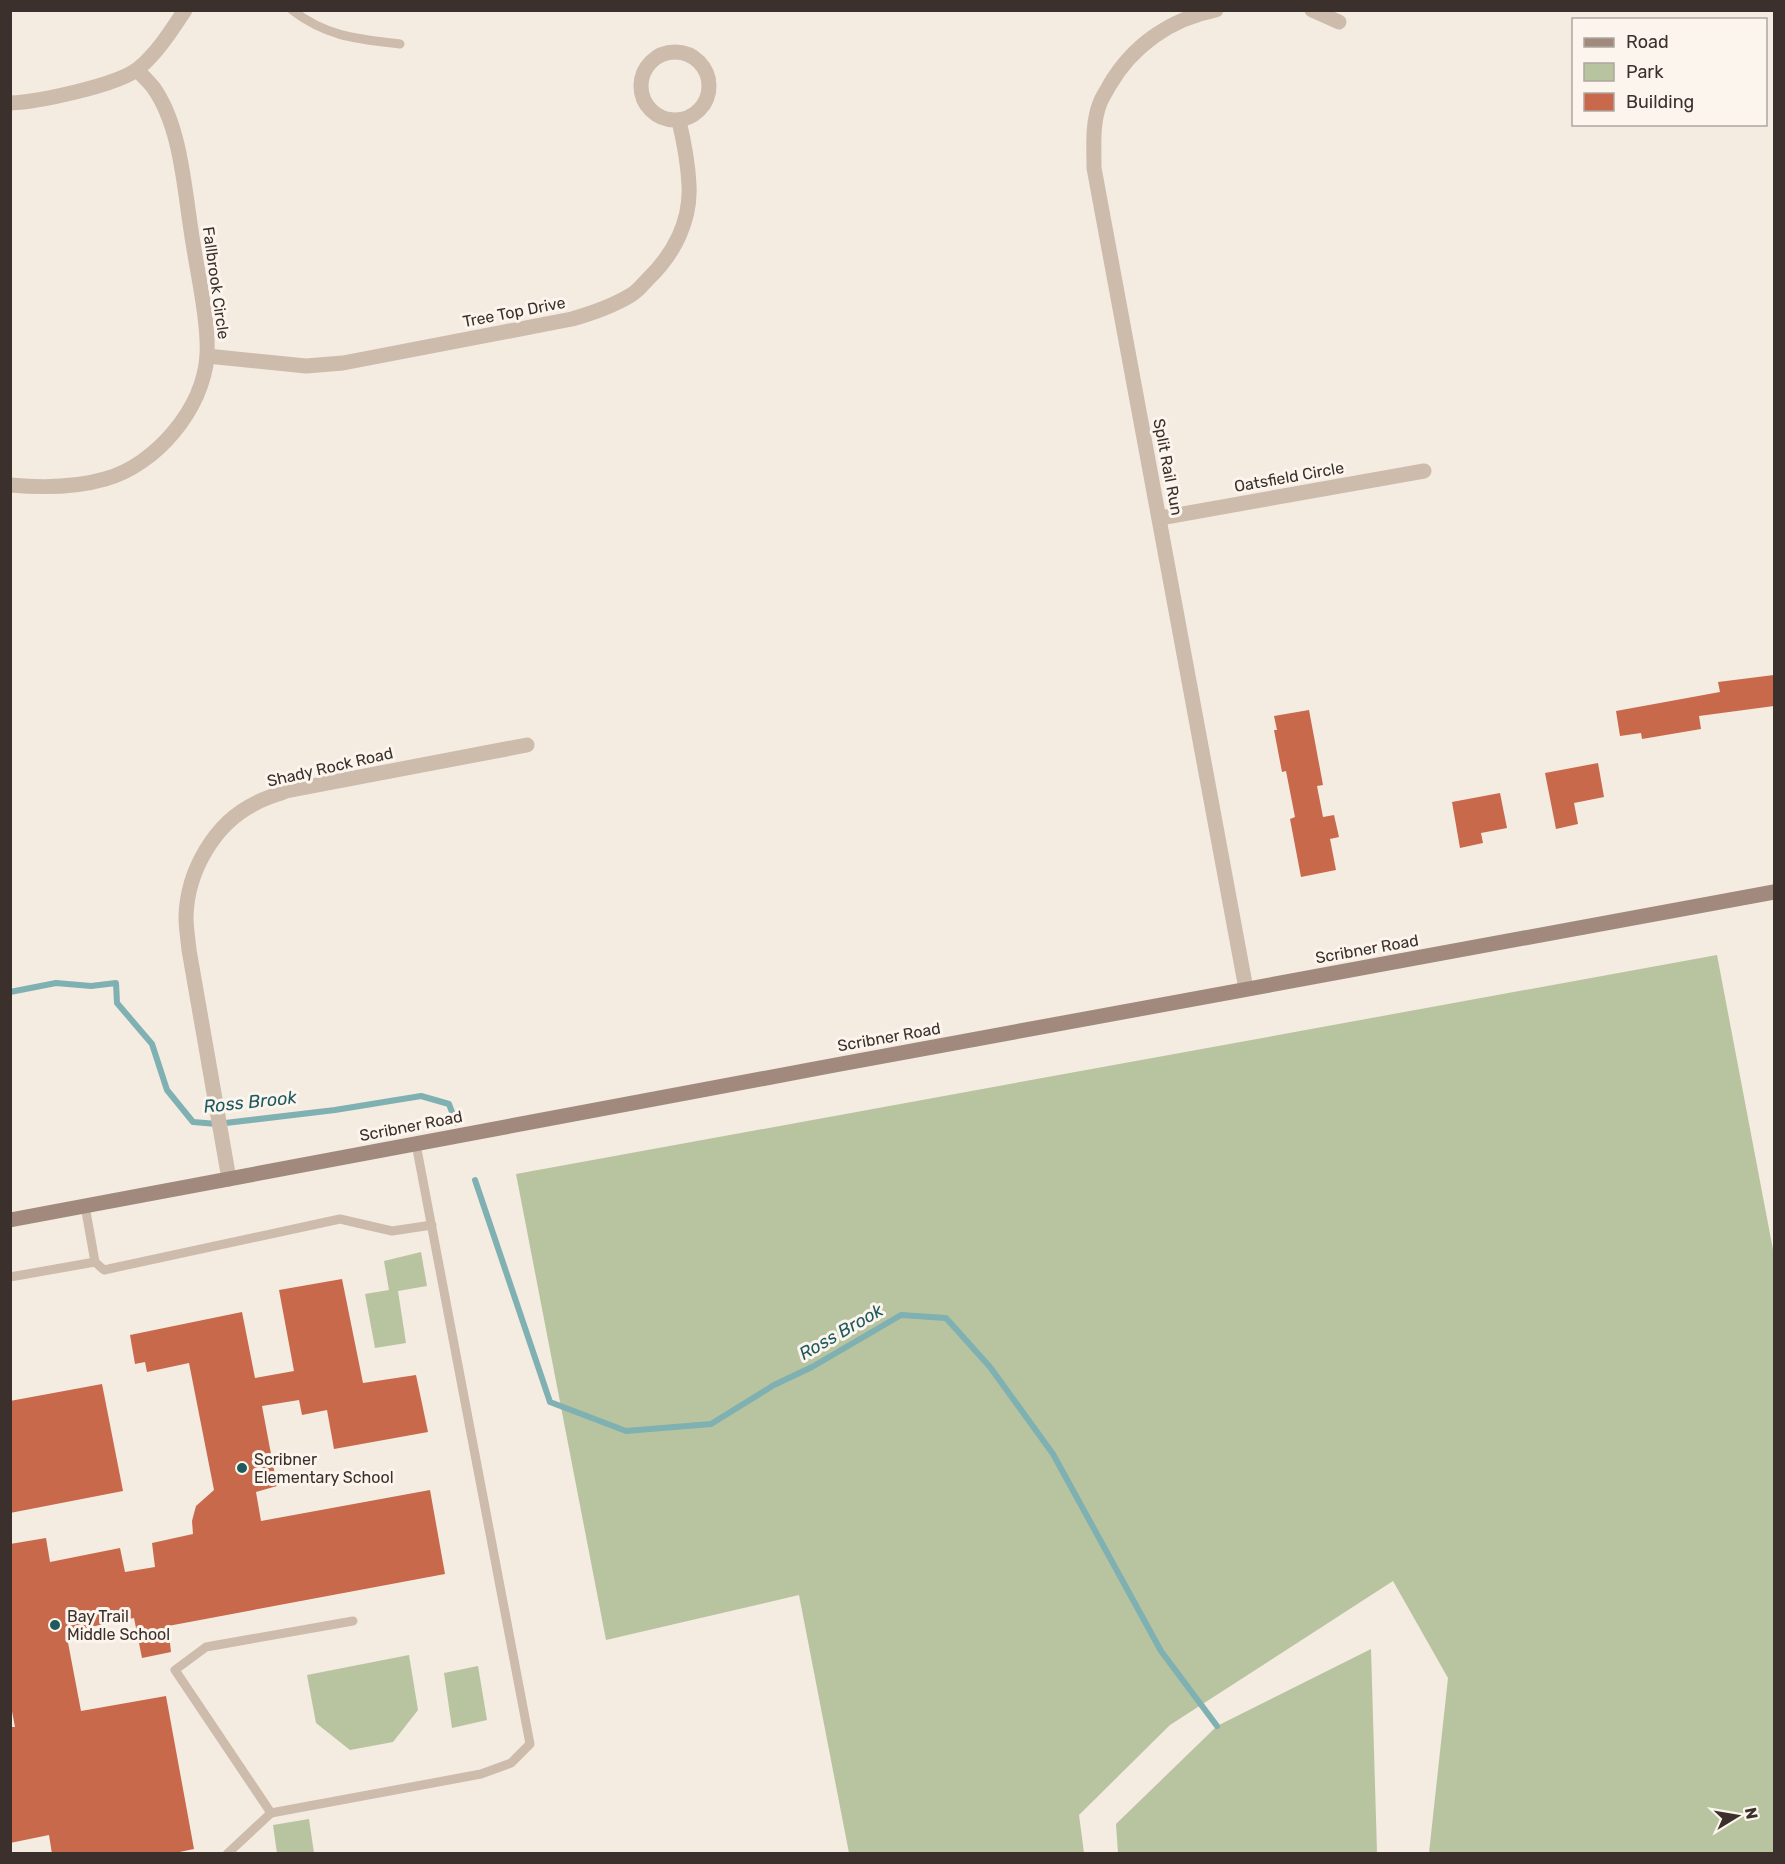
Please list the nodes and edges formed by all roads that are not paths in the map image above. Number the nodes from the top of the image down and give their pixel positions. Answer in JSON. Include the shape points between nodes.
{"nodes":[{"id":1,"x":185,"y":10,"type":"edge"},
{"id":2,"x":292,"y":10,"type":"edge"},
{"id":3,"x":1216,"y":10,"type":"edge"},
{"id":4,"x":1312,"y":10,"type":"edge"},
{"id":5,"x":1339,"y":22,"type":"dead end"},
{"id":6,"x":400,"y":44,"type":"dead end"},
{"id":7,"x":137,"y":70,"type":"junction"},
{"id":8,"x":10,"y":103,"type":"edge"},
{"id":9,"x":680,"y":121,"type":"junction"},
{"id":10,"x":207,"y":356,"type":"junction"},
{"id":11,"x":1424,"y":471,"type":"dead end"},
{"id":12,"x":10,"y":485,"type":"edge"},
{"id":13,"x":1160,"y":518,"type":"junction"},
{"id":14,"x":527,"y":744,"type":"dead end"},
{"id":15,"x":1774,"y":892,"type":"edge"},
{"id":16,"x":1246,"y":989,"type":"junction"},
{"id":17,"x":416,"y":1144,"type":"junction"},
{"id":18,"x":229,"y":1179,"type":"junction"},
{"id":19,"x":85,"y":1206,"type":"junction"},
{"id":20,"x":10,"y":1220,"type":"edge"},
{"id":21,"x":432,"y":1225,"type":"junction"},
{"id":22,"x":95,"y":1262,"type":"junction"},
{"id":23,"x":10,"y":1277,"type":"edge"},
{"id":24,"x":352,"y":1621,"type":"dead end"},
{"id":25,"x":271,"y":1813,"type":"junction"},
{"id":26,"x":227,"y":1854,"type":"edge"}],
"edges":[{"from":1,"to":7,"type":"street","via":[[158,49]]},
{"from":2,"to":6,"type":"lane","via":[[346,38]]},
{"from":3,"to":13,"type":"street","name":"Split Rail Run","via":[[1165,28],[1139,47],[1117,72],[1100,103],[1094,135],[1094,168]]},
{"from":4,"to":5,"type":"street"},
{"from":7,"to":8,"type":"street","via":[[60,96]]},
{"from":7,"to":10,"type":"street","name":"Fallbrook Circle","via":[[165,108],[177,148]]},
{"from":9,"to":9,"type":"street","via":[[699,111],[705,102],[708,80],[696,60],[675,52],[653,59],[641,78],[640,89],[649,110],[668,120]]},
{"from":9,"to":10,"type":"street","name":"Tree Top Drive","via":[[689,186],[687,214],[677,242],[658,270],[634,294],[572,319],[343,363],[306,366]]},
{"from":10,"to":12,"type":"street","name":"Fallbrook Circle","via":[[195,401],[184,420],[150,456],[108,479],[56,488]]},
{"from":11,"to":13,"type":"street","name":"Oatsfield Circle"},
{"from":13,"to":16,"type":"street","name":"Split Rail Run"},
{"from":14,"to":18,"type":"street","name":"Shady Rock Road","via":[[286,791],[255,803],[229,822],[207,848],[194,877],[186,916]]},
{"from":15,"to":16,"type":"street","name":"Scribner Road"},
{"from":16,"to":17,"type":"street","name":"Scribner Road"},
{"from":17,"to":18,"type":"street","name":"Scribner Road"},
{"from":17,"to":21,"type":"lane"},
{"from":18,"to":19,"type":"street","name":"Scribner Road"},
{"from":19,"to":20,"type":"street","name":"Scribner Road"},
{"from":19,"to":22,"type":"lane"},
{"from":21,"to":22,"type":"lane","via":[[392,1231],[340,1219],[104,1270]]},
{"from":21,"to":25,"type":"lane","via":[[530,1744],[510,1763],[481,1774]]},
{"from":22,"to":23,"type":"lane"},
{"from":24,"to":25,"type":"lane","via":[[206,1647],[175,1670]]},
{"from":25,"to":26,"type":"lane"}]}
